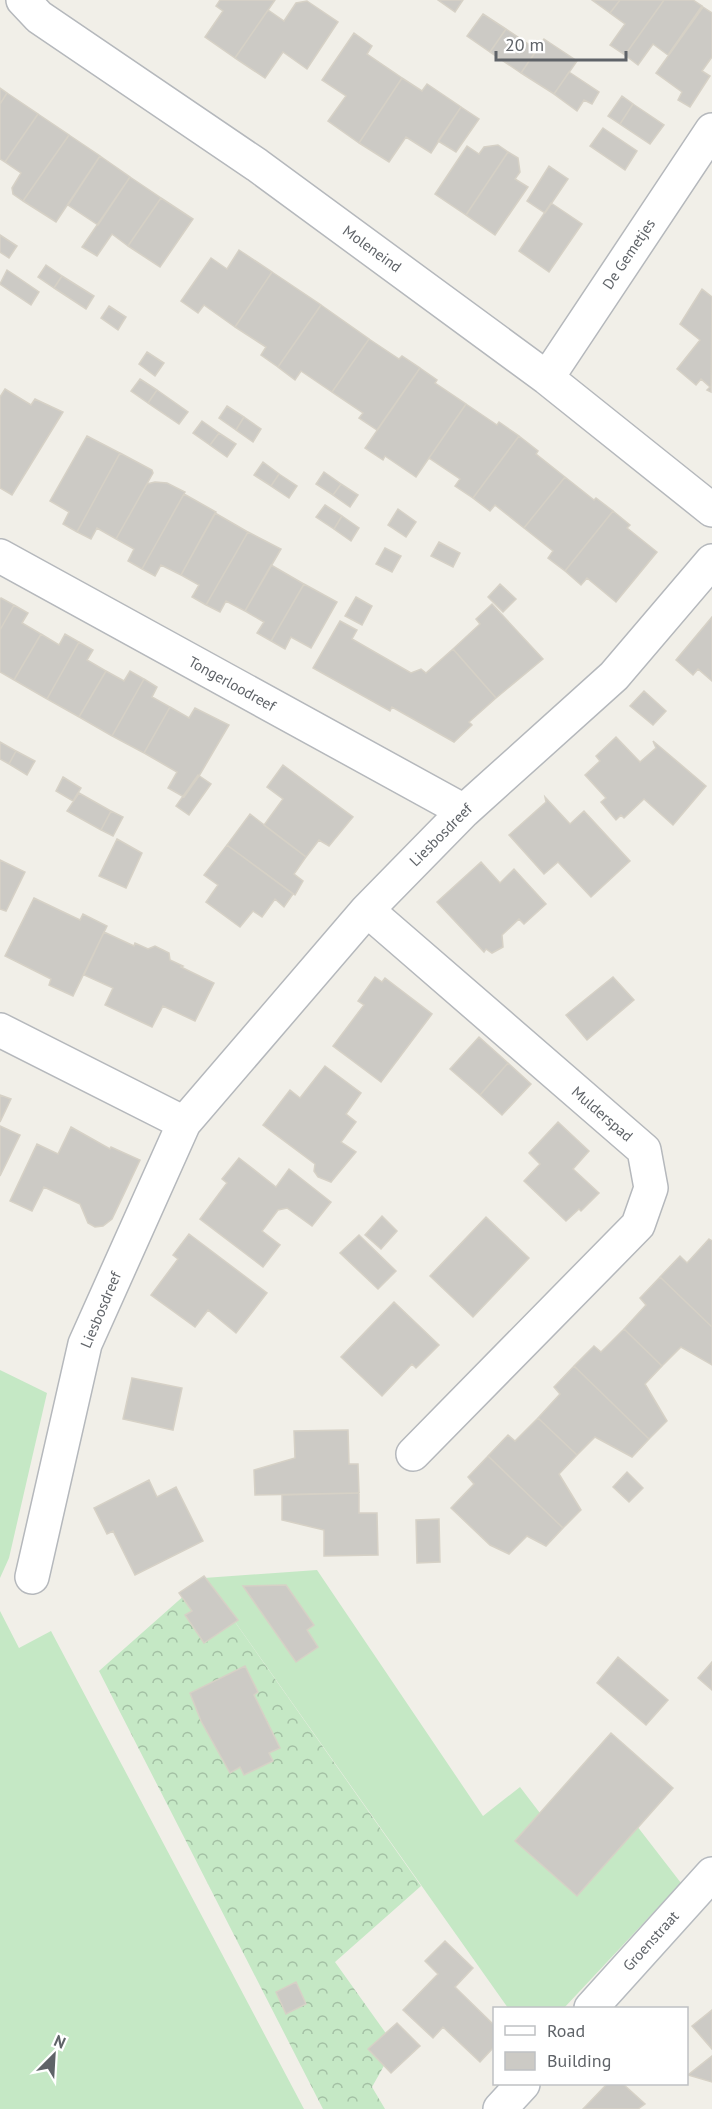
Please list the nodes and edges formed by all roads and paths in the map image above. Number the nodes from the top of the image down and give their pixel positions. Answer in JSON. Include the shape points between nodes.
{"nodes":[{"id":1,"x":23,"y":0,"type":"edge"},
{"id":2,"x":712,"y":130,"type":"edge"},
{"id":3,"x":547,"y":378,"type":"junction"},
{"id":4,"x":712,"y":510,"type":"edge"},
{"id":5,"x":0,"y":556,"type":"edge"},
{"id":6,"x":712,"y":561,"type":"edge"},
{"id":7,"x":464,"y":811,"type":"junction"},
{"id":8,"x":367,"y":910,"type":"junction"},
{"id":9,"x":0,"y":1030,"type":"edge"},
{"id":10,"x":184,"y":1123,"type":"junction"},
{"id":11,"x":412,"y":1454,"type":"dead end"},
{"id":12,"x":32,"y":1577,"type":"dead end"},
{"id":13,"x":712,"y":1874,"type":"edge"},
{"id":14,"x":592,"y":2007,"type":"edge"},
{"id":15,"x":522,"y":2085,"type":"edge"},
{"id":16,"x":500,"y":2109,"type":"edge"}],
"edges":[{"from":1,"to":3,"type":"street","name":"Moleneind","via":[[39,17],[257,165]]},
{"from":2,"to":3,"type":"street","name":"De Gemetjes"},
{"from":3,"to":4,"type":"street","name":"Moleneind"},
{"from":5,"to":7,"type":"street","name":"Tongerloodreef"},
{"from":6,"to":7,"type":"street","name":"Liesbosdreef","via":[[614,676]]},
{"from":7,"to":8,"type":"street","name":"Liesbosdreef"},
{"from":8,"to":10,"type":"street","name":"Liesbosdreef"},
{"from":8,"to":11,"type":"street","name":"Mulderspad","via":[[644,1150],[651,1188],[638,1225]]},
{"from":9,"to":10,"type":"street"},
{"from":10,"to":12,"type":"street","name":"Liesbosdreef","via":[[85,1344]]},
{"from":13,"to":14,"type":"street","name":"Groenstraat"},
{"from":15,"to":16,"type":"street"}]}
